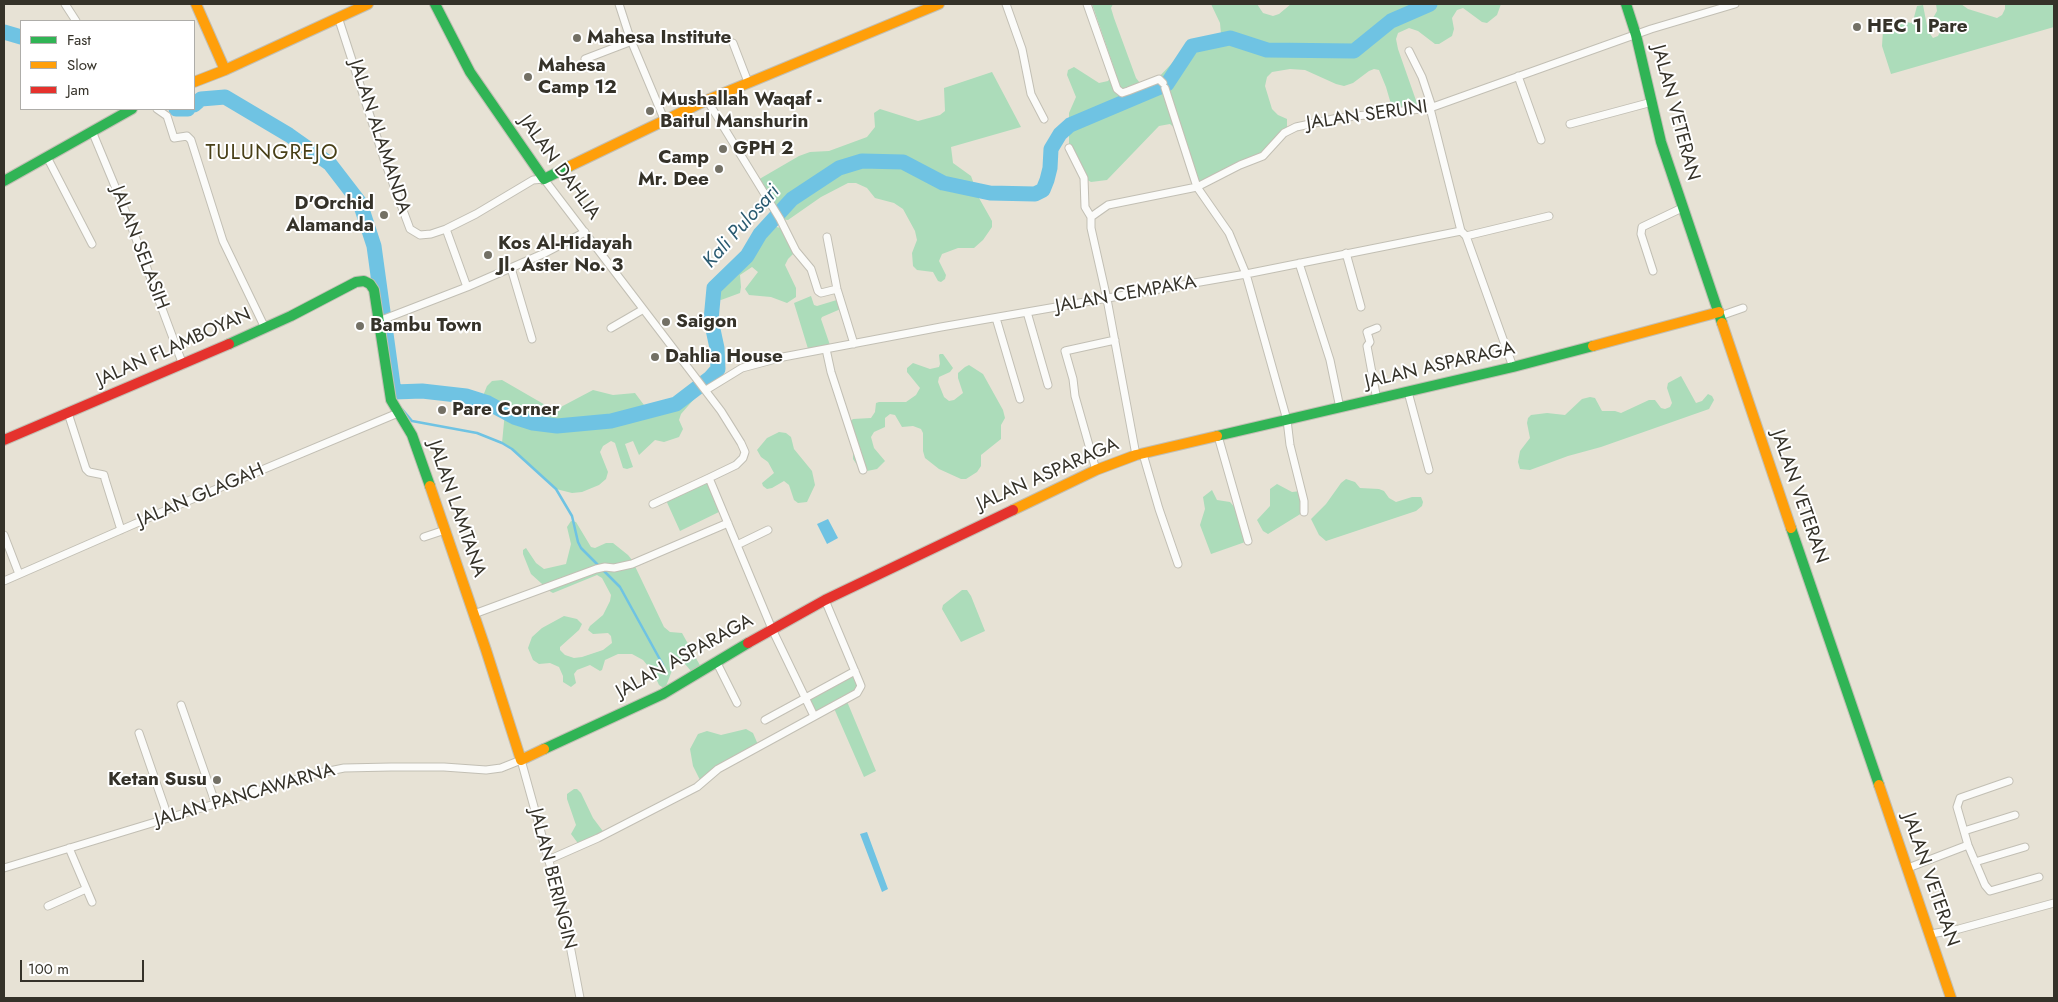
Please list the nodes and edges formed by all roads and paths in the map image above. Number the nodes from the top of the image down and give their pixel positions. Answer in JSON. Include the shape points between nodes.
{"nodes":[{"id":1,"x":65,"y":4,"type":"edge"},
{"id":2,"x":196,"y":4,"type":"edge"},
{"id":3,"x":368,"y":4,"type":"edge"},
{"id":4,"x":435,"y":4,"type":"edge"},
{"id":5,"x":619,"y":4,"type":"edge"},
{"id":6,"x":939,"y":4,"type":"edge"},
{"id":7,"x":1006,"y":4,"type":"edge"},
{"id":8,"x":1088,"y":4,"type":"edge"},
{"id":9,"x":1626,"y":4,"type":"edge"},
{"id":10,"x":1735,"y":4,"type":"edge"},
{"id":11,"x":338,"y":17,"type":"junction"},
{"id":12,"x":75,"y":20,"type":"edge"},
{"id":13,"x":1636,"y":35,"type":"junction"},
{"id":14,"x":632,"y":41,"type":"junction"},
{"id":15,"x":733,"y":43,"type":"dead end"},
{"id":16,"x":1409,"y":51,"type":"dead end"},
{"id":17,"x":585,"y":59,"type":"dead end"},
{"id":18,"x":225,"y":70,"type":"junction"},
{"id":19,"x":1518,"y":76,"type":"junction"},
{"id":20,"x":195,"y":82,"type":"edge"},
{"id":21,"x":748,"y":82,"type":"junction"},
{"id":22,"x":706,"y":100,"type":"junction"},
{"id":23,"x":1652,"y":102,"type":"junction"},
{"id":24,"x":1431,"y":108,"type":"junction"},
{"id":25,"x":130,"y":110,"type":"edge"},
{"id":26,"x":158,"y":110,"type":"edge"},
{"id":27,"x":664,"y":119,"type":"junction"},
{"id":28,"x":1044,"y":119,"type":"dead end"},
{"id":29,"x":1570,"y":124,"type":"dead end"},
{"id":30,"x":92,"y":131,"type":"junction"},
{"id":31,"x":1541,"y":140,"type":"dead end"},
{"id":32,"x":1069,"y":148,"type":"dead end"},
{"id":33,"x":47,"y":157,"type":"junction"},
{"id":34,"x":544,"y":179,"type":"junction"},
{"id":35,"x":4,"y":181,"type":"edge"},
{"id":36,"x":1197,"y":187,"type":"junction"},
{"id":37,"x":1682,"y":208,"type":"junction"},
{"id":38,"x":1549,"y":216,"type":"dead end"},
{"id":39,"x":1091,"y":217,"type":"junction"},
{"id":40,"x":446,"y":229,"type":"junction"},
{"id":41,"x":585,"y":232,"type":"junction"},
{"id":42,"x":1464,"y":233,"type":"junction"},
{"id":43,"x":827,"y":237,"type":"dead end"},
{"id":44,"x":92,"y":244,"type":"dead end"},
{"id":45,"x":1346,"y":253,"type":"junction"},
{"id":46,"x":1299,"y":263,"type":"junction"},
{"id":47,"x":511,"y":268,"type":"junction"},
{"id":48,"x":1653,"y":270,"type":"dead end"},
{"id":49,"x":1246,"y":274,"type":"junction"},
{"id":50,"x":356,"y":282,"type":"joint"},
{"id":51,"x":468,"y":287,"type":"junction"},
{"id":52,"x":837,"y":289,"type":"junction"},
{"id":53,"x":1107,"y":299,"type":"junction"},
{"id":54,"x":1361,"y":307,"type":"dead end"},
{"id":55,"x":1743,"y":308,"type":"dead end"},
{"id":56,"x":642,"y":310,"type":"junction"},
{"id":57,"x":1027,"y":312,"type":"junction"},
{"id":58,"x":1719,"y":314,"type":"junction"},
{"id":59,"x":996,"y":318,"type":"junction"},
{"id":60,"x":379,"y":321,"type":"junction"},
{"id":61,"x":265,"y":328,"type":"junction"},
{"id":62,"x":611,"y":328,"type":"dead end"},
{"id":63,"x":1377,"y":328,"type":"dead end"},
{"id":64,"x":532,"y":339,"type":"dead end"},
{"id":65,"x":1114,"y":340,"type":"junction"},
{"id":66,"x":854,"y":344,"type":"junction"},
{"id":67,"x":826,"y":349,"type":"junction"},
{"id":68,"x":184,"y":365,"type":"junction"},
{"id":69,"x":1513,"y":367,"type":"junction"},
{"id":70,"x":1048,"y":384,"type":"dead end"},
{"id":71,"x":702,"y":385,"type":"junction"},
{"id":72,"x":1408,"y":392,"type":"junction"},
{"id":73,"x":1020,"y":399,"type":"dead end"},
{"id":74,"x":1377,"y":400,"type":"junction"},
{"id":75,"x":1340,"y":408,"type":"junction"},
{"id":76,"x":68,"y":413,"type":"junction"},
{"id":77,"x":398,"y":413,"type":"junction"},
{"id":78,"x":1287,"y":420,"type":"junction"},
{"id":79,"x":1218,"y":436,"type":"junction"},
{"id":80,"x":4,"y":440,"type":"edge"},
{"id":81,"x":1140,"y":454,"type":"junction"},
{"id":82,"x":864,"y":470,"type":"dead end"},
{"id":83,"x":1096,"y":470,"type":"junction"},
{"id":84,"x":1429,"y":470,"type":"dead end"},
{"id":85,"x":709,"y":478,"type":"junction"},
{"id":86,"x":653,"y":504,"type":"dead end"},
{"id":87,"x":1304,"y":512,"type":"dead end"},
{"id":88,"x":728,"y":523,"type":"junction"},
{"id":89,"x":121,"y":530,"type":"junction"},
{"id":90,"x":445,"y":530,"type":"junction"},
{"id":91,"x":768,"y":530,"type":"dead end"},
{"id":92,"x":4,"y":535,"type":"edge"},
{"id":93,"x":424,"y":537,"type":"dead end"},
{"id":94,"x":1248,"y":541,"type":"dead end"},
{"id":95,"x":737,"y":545,"type":"junction"},
{"id":96,"x":1178,"y":564,"type":"dead end"},
{"id":97,"x":19,"y":574,"type":"junction"},
{"id":98,"x":4,"y":581,"type":"edge"},
{"id":99,"x":825,"y":600,"type":"junction"},
{"id":100,"x":474,"y":614,"type":"junction"},
{"id":101,"x":772,"y":629,"type":"junction"},
{"id":102,"x":716,"y":660,"type":"junction"},
{"id":103,"x":855,"y":671,"type":"junction"},
{"id":104,"x":805,"y":698,"type":"junction"},
{"id":105,"x":737,"y":702,"type":"dead end"},
{"id":106,"x":181,"y":705,"type":"dead end"},
{"id":107,"x":814,"y":716,"type":"junction"},
{"id":108,"x":765,"y":720,"type":"dead end"},
{"id":109,"x":139,"y":733,"type":"dead end"},
{"id":110,"x":521,"y":760,"type":"junction"},
{"id":111,"x":2009,"y":781,"type":"dead end"},
{"id":112,"x":215,"y":802,"type":"junction"},
{"id":113,"x":2015,"y":815,"type":"dead end"},
{"id":114,"x":168,"y":817,"type":"junction"},
{"id":115,"x":1964,"y":831,"type":"junction"},
{"id":116,"x":1968,"y":844,"type":"junction"},
{"id":117,"x":2025,"y":847,"type":"dead end"},
{"id":118,"x":69,"y":848,"type":"junction"},
{"id":119,"x":548,"y":860,"type":"junction"},
{"id":120,"x":1976,"y":862,"type":"junction"},
{"id":121,"x":4,"y":868,"type":"edge"},
{"id":122,"x":1908,"y":868,"type":"junction"},
{"id":123,"x":2039,"y":877,"type":"dead end"},
{"id":124,"x":86,"y":889,"type":"junction"},
{"id":125,"x":92,"y":902,"type":"dead end"},
{"id":126,"x":2054,"y":903,"type":"edge"},
{"id":127,"x":48,"y":906,"type":"dead end"},
{"id":128,"x":1931,"y":934,"type":"junction"},
{"id":129,"x":580,"y":998,"type":"edge"},
{"id":130,"x":1952,"y":998,"type":"edge"}],
"edges":[{"from":1,"to":12,"type":"street"},
{"from":2,"to":18,"type":"street"},
{"from":3,"to":11,"type":"street"},
{"from":4,"to":34,"type":"street","name":"JALAN DAHLIA","via":[[470,72]]},
{"from":5,"to":14,"type":"street"},
{"from":6,"to":21,"type":"street"},
{"from":7,"to":28,"type":"street","via":[[1022,49],[1031,94]]},
{"from":8,"to":36,"type":"street","via":[[1117,90],[1128,91],[1159,79],[1164,85]]},
{"from":9,"to":13,"type":"street","name":"JALAN VETERAN"},
{"from":10,"to":13,"type":"street","name":"JALAN SERUNI"},
{"from":11,"to":18,"type":"street"},
{"from":11,"to":40,"type":"street","name":"JALAN ALAMANDA","via":[[410,230],[420,235]]},
{"from":13,"to":19,"type":"street","name":"JALAN SERUNI"},
{"from":13,"to":23,"type":"street","name":"JALAN VETERAN"},
{"from":14,"to":17,"type":"street"},
{"from":14,"to":27,"type":"street"},
{"from":15,"to":21,"type":"street"},
{"from":16,"to":24,"type":"street","via":[[1422,77]]},
{"from":18,"to":20,"type":"street"},
{"from":19,"to":24,"type":"street","name":"JALAN SERUNI"},
{"from":19,"to":31,"type":"street"},
{"from":21,"to":22,"type":"street"},
{"from":22,"to":27,"type":"street"},
{"from":22,"to":52,"type":"street","via":[[780,219],[796,251],[811,269],[818,291]]},
{"from":23,"to":29,"type":"street"},
{"from":23,"to":37,"type":"street","name":"JALAN VETERAN"},
{"from":24,"to":36,"type":"street","name":"JALAN SERUNI","via":[[1338,118],[1296,127],[1284,133],[1263,156]]},
{"from":24,"to":42,"type":"street"},
{"from":25,"to":30,"type":"street"},
{"from":26,"to":61,"type":"street","via":[[167,116],[174,138],[187,136],[191,140],[223,241]]},
{"from":27,"to":34,"type":"street"},
{"from":30,"to":33,"type":"street"},
{"from":30,"to":68,"type":"street","name":"JALAN SELASIH"},
{"from":32,"to":39,"type":"street","via":[[1084,178],[1085,207]]},
{"from":33,"to":35,"type":"street"},
{"from":33,"to":44,"type":"street"},
{"from":34,"to":40,"type":"street","name":"JALAN ALAMANDA","via":[[533,180]]},
{"from":34,"to":41,"type":"street","name":"JALAN DAHLIA"},
{"from":36,"to":39,"type":"street","name":"JALAN SERUNI","via":[[1108,205]]},
{"from":36,"to":49,"type":"street","via":[[1229,233]]},
{"from":37,"to":48,"type":"street","via":[[1642,227],[1641,234]]},
{"from":37,"to":58,"type":"street","name":"JALAN VETERAN"},
{"from":38,"to":42,"type":"street","name":"JALAN CEMPAKA"},
{"from":39,"to":53,"type":"street"},
{"from":40,"to":51,"type":"street"},
{"from":41,"to":47,"type":"street","via":[[546,254]]},
{"from":41,"to":56,"type":"street","name":"JALAN DAHLIA"},
{"from":42,"to":45,"type":"street","name":"JALAN CEMPAKA"},
{"from":42,"to":69,"type":"street"},
{"from":43,"to":52,"type":"street"},
{"from":45,"to":46,"type":"street","name":"JALAN CEMPAKA"},
{"from":45,"to":54,"type":"street"},
{"from":46,"to":49,"type":"street","name":"JALAN CEMPAKA"},
{"from":46,"to":75,"type":"street","via":[[1330,360]]},
{"from":47,"to":51,"type":"street"},
{"from":47,"to":64,"type":"street"},
{"from":49,"to":53,"type":"street","name":"JALAN CEMPAKA"},
{"from":49,"to":78,"type":"street"},
{"from":50,"to":60,"type":"street","name":"JALAN LAMTANA","via":[[364,281],[374,290]]},
{"from":50,"to":61,"type":"street","name":"JALAN FLAMBOYAN"},
{"from":51,"to":60,"type":"street"},
{"from":52,"to":66,"type":"street"},
{"from":53,"to":57,"type":"street","name":"JALAN CEMPAKA"},
{"from":53,"to":65,"type":"street"},
{"from":55,"to":58,"type":"street"},
{"from":56,"to":62,"type":"street"},
{"from":56,"to":71,"type":"street","name":"JALAN DAHLIA"},
{"from":57,"to":59,"type":"street","name":"JALAN CEMPAKA"},
{"from":57,"to":70,"type":"street"},
{"from":58,"to":69,"type":"street","name":"JALAN ASPARAGA"},
{"from":58,"to":122,"type":"street","name":"JALAN VETERAN"},
{"from":59,"to":66,"type":"street","name":"JALAN CEMPAKA"},
{"from":59,"to":73,"type":"street"},
{"from":60,"to":77,"type":"street","name":"JALAN LAMTANA","via":[[391,400]]},
{"from":61,"to":68,"type":"street","name":"JALAN FLAMBOYAN"},
{"from":63,"to":74,"type":"street","via":[[1367,332],[1370,342],[1367,346]]},
{"from":65,"to":81,"type":"street"},
{"from":65,"to":83,"type":"street","via":[[1064,351]]},
{"from":66,"to":67,"type":"street","name":"JALAN CEMPAKA"},
{"from":67,"to":71,"type":"street","name":"JALAN CEMPAKA","via":[[757,363]]},
{"from":67,"to":82,"type":"street"},
{"from":68,"to":76,"type":"street","name":"JALAN FLAMBOYAN"},
{"from":69,"to":72,"type":"street","name":"JALAN ASPARAGA"},
{"from":71,"to":85,"type":"street","name":"JALAN DAHLIA","via":[[745,452],[736,465]]},
{"from":72,"to":74,"type":"street","name":"JALAN ASPARAGA"},
{"from":72,"to":84,"type":"street"},
{"from":74,"to":75,"type":"street","name":"JALAN ASPARAGA"},
{"from":75,"to":78,"type":"street","name":"JALAN ASPARAGA"},
{"from":76,"to":80,"type":"street","name":"JALAN FLAMBOYAN"},
{"from":76,"to":89,"type":"street","via":[[86,469],[104,475]]},
{"from":77,"to":89,"type":"street","name":"JALAN GLAGAH"},
{"from":77,"to":90,"type":"street","name":"JALAN LAMTANA","via":[[412,435]]},
{"from":78,"to":79,"type":"street","name":"JALAN ASPARAGA"},
{"from":78,"to":87,"type":"street"},
{"from":79,"to":81,"type":"street","name":"JALAN ASPARAGA"},
{"from":79,"to":94,"type":"street"},
{"from":81,"to":83,"type":"street","name":"JALAN ASPARAGA"},
{"from":81,"to":96,"type":"street"},
{"from":83,"to":99,"type":"street","name":"JALAN ASPARAGA"},
{"from":85,"to":86,"type":"street"},
{"from":85,"to":88,"type":"street"},
{"from":88,"to":95,"type":"street"},
{"from":88,"to":100,"type":"street","via":[[632,564],[596,569]]},
{"from":89,"to":97,"type":"street","name":"JALAN GLAGAH"},
{"from":90,"to":93,"type":"street"},
{"from":90,"to":100,"type":"street","name":"JALAN LAMTANA"},
{"from":91,"to":95,"type":"street"},
{"from":92,"to":97,"type":"street"},
{"from":95,"to":101,"type":"street"},
{"from":97,"to":98,"type":"street","name":"JALAN GLAGAH"},
{"from":99,"to":101,"type":"street","name":"JALAN ASPARAGA"},
{"from":99,"to":103,"type":"street"},
{"from":100,"to":110,"type":"street","name":"JALAN LAMTANA"},
{"from":101,"to":102,"type":"street","name":"JALAN ASPARAGA"},
{"from":101,"to":104,"type":"street"},
{"from":102,"to":105,"type":"street"},
{"from":102,"to":110,"type":"street","name":"JALAN ASPARAGA","via":[[663,694]]},
{"from":103,"to":104,"type":"street"},
{"from":103,"to":107,"type":"street","via":[[861,686],[857,693]]},
{"from":104,"to":107,"type":"street"},
{"from":104,"to":108,"type":"street"},
{"from":106,"to":112,"type":"street"},
{"from":107,"to":119,"type":"street","via":[[718,769],[697,787]]},
{"from":109,"to":114,"type":"street"},
{"from":110,"to":112,"type":"street","name":"JALAN PANCAWARNA","via":[[486,770],[344,768],[310,774]]},
{"from":110,"to":119,"type":"street","name":"JALAN BERINGIN"},
{"from":111,"to":115,"type":"street","via":[[1960,798],[1957,807]]},
{"from":112,"to":114,"type":"street","name":"JALAN PANCAWARNA"},
{"from":113,"to":115,"type":"street"},
{"from":114,"to":118,"type":"street","name":"JALAN PANCAWARNA"},
{"from":115,"to":116,"type":"street"},
{"from":116,"to":120,"type":"street"},
{"from":116,"to":122,"type":"street"},
{"from":117,"to":120,"type":"street"},
{"from":118,"to":121,"type":"street","name":"JALAN PANCAWARNA"},
{"from":118,"to":124,"type":"street"},
{"from":119,"to":129,"type":"street","name":"JALAN BERINGIN","via":[[565,919]]},
{"from":120,"to":123,"type":"street","via":[[1990,891]]},
{"from":122,"to":128,"type":"street","name":"JALAN VETERAN"},
{"from":124,"to":125,"type":"street"},
{"from":124,"to":127,"type":"street"},
{"from":126,"to":128,"type":"street"},
{"from":128,"to":130,"type":"street","name":"JALAN VETERAN"}]}
